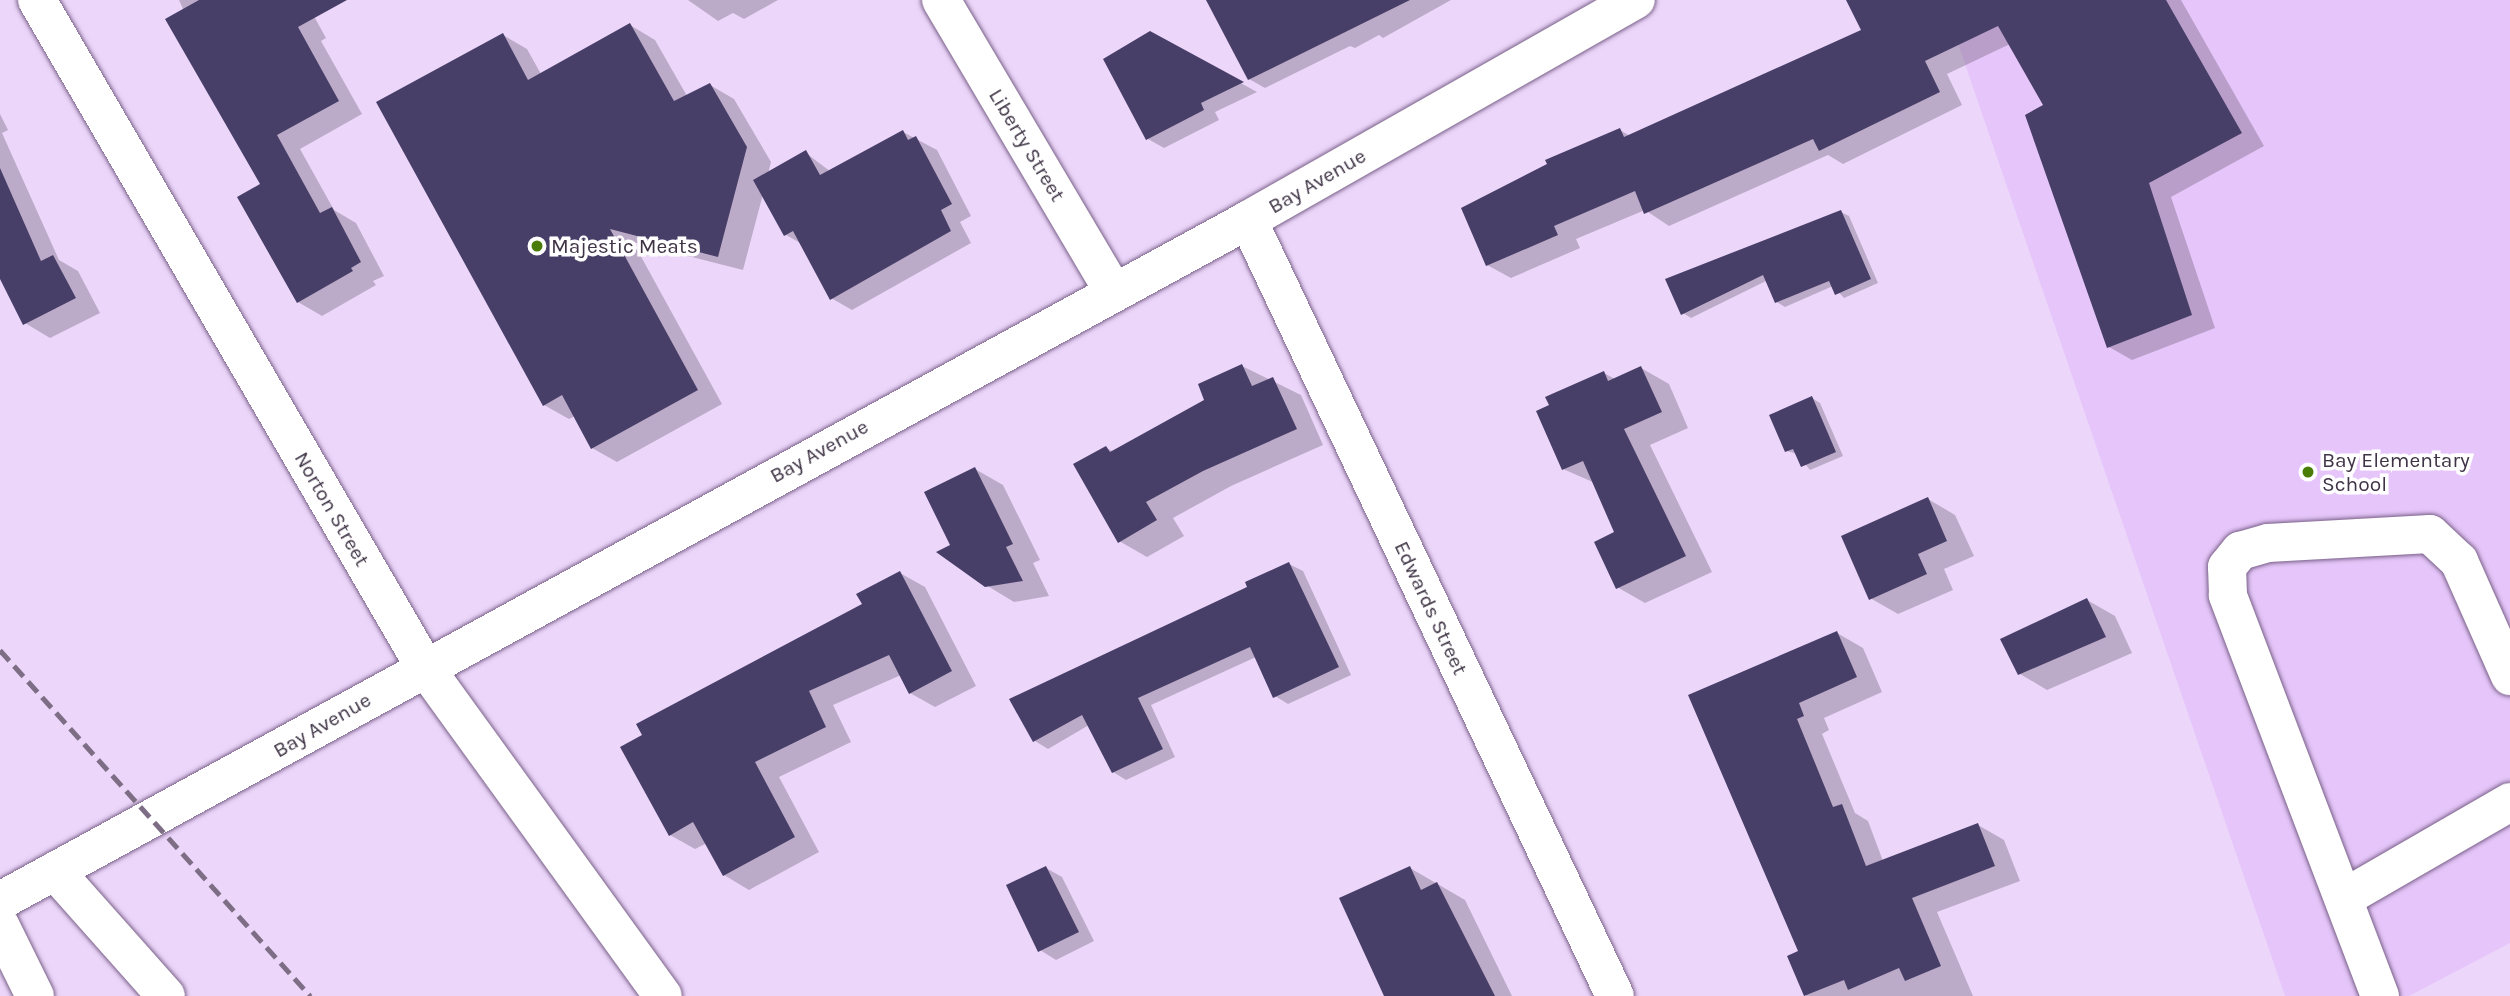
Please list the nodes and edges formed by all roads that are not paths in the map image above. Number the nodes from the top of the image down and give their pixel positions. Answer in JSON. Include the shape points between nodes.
{"nodes":[{"id":1,"x":37,"y":0,"type":"edge"},
{"id":2,"x":940,"y":0,"type":"edge"},
{"id":3,"x":1636,"y":0,"type":"edge"},
{"id":4,"x":1248,"y":220,"type":"junction"},
{"id":5,"x":1113,"y":291,"type":"junction"},
{"id":6,"x":424,"y":666,"type":"junction"},
{"id":7,"x":2510,"y":676,"type":"edge"},
{"id":8,"x":2510,"y":802,"type":"edge"},
{"id":9,"x":55,"y":871,"type":"junction"},
{"id":10,"x":2344,"y":898,"type":"junction"},
{"id":11,"x":0,"y":901,"type":"edge"},
{"id":12,"x":0,"y":925,"type":"edge"},
{"id":13,"x":36,"y":996,"type":"edge"},
{"id":14,"x":166,"y":996,"type":"edge"},
{"id":15,"x":663,"y":996,"type":"edge"},
{"id":16,"x":1615,"y":996,"type":"edge"},
{"id":17,"x":2380,"y":996,"type":"edge"}],
"edges":[{"from":1,"to":6,"type":"street","name":"Norton Street"},
{"from":2,"to":5,"type":"street","name":"Liberty Street"},
{"from":3,"to":4,"type":"street","name":"Bay Avenue"},
{"from":4,"to":5,"type":"street","name":"Bay Avenue"},
{"from":4,"to":16,"type":"street","name":"Edwards Street"},
{"from":5,"to":6,"type":"street","name":"Bay Avenue"},
{"from":6,"to":9,"type":"street","name":"Bay Avenue","via":[[153,821]]},
{"from":6,"to":15,"type":"street","name":"Norton Street"},
{"from":7,"to":10,"type":"street","via":[[2459,561],[2430,534],[2267,542],[2240,551],[2227,567],[2228,595]]},
{"from":8,"to":10,"type":"street"},
{"from":9,"to":11,"type":"street","name":"Bay Avenue"},
{"from":9,"to":14,"type":"street"},
{"from":10,"to":17,"type":"street"},
{"from":12,"to":13,"type":"street"}]}
